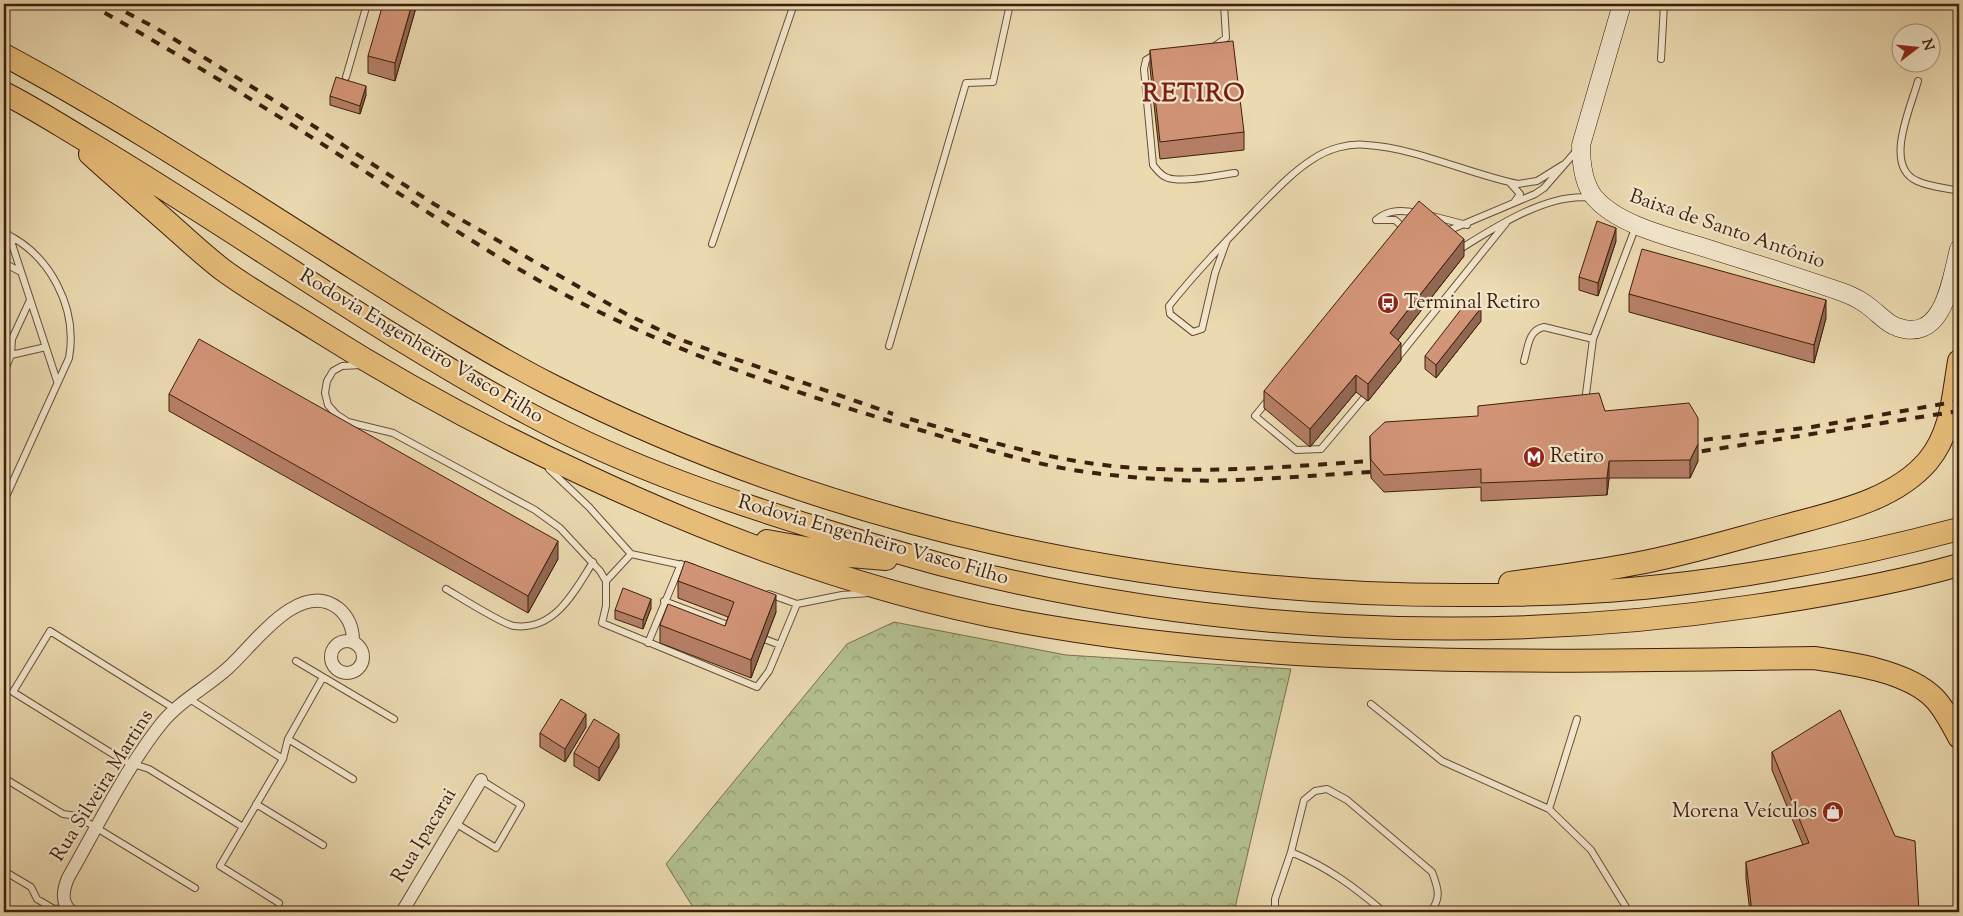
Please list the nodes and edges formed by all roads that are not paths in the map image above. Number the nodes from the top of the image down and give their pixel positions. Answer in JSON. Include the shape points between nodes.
{"nodes":[{"id":1,"x":367,"y":4,"type":"edge"},
{"id":2,"x":794,"y":4,"type":"edge"},
{"id":3,"x":1010,"y":4,"type":"edge"},
{"id":4,"x":1224,"y":4,"type":"edge"},
{"id":5,"x":1622,"y":4,"type":"edge"},
{"id":6,"x":1664,"y":4,"type":"edge"},
{"id":7,"x":1204,"y":48,"type":"edge"},
{"id":8,"x":1160,"y":53,"type":"edge"},
{"id":9,"x":4,"y":55,"type":"edge"},
{"id":10,"x":1661,"y":59,"type":"dead end"},
{"id":11,"x":346,"y":77,"type":"dead end"},
{"id":12,"x":1918,"y":81,"type":"dead end"},
{"id":13,"x":4,"y":92,"type":"edge"},
{"id":14,"x":56,"y":123,"type":"junction"},
{"id":15,"x":1581,"y":146,"type":"junction"},
{"id":16,"x":1566,"y":163,"type":"junction"},
{"id":17,"x":1235,"y":173,"type":"dead end"},
{"id":18,"x":1508,"y":182,"type":"junction"},
{"id":19,"x":1959,"y":191,"type":"edge"},
{"id":20,"x":1595,"y":198,"type":"junction"},
{"id":21,"x":1512,"y":204,"type":"junction"},
{"id":22,"x":1506,"y":223,"type":"junction"},
{"id":23,"x":1467,"y":225,"type":"junction"},
{"id":24,"x":1637,"y":225,"type":"junction"},
{"id":25,"x":6,"y":234,"type":"edge"},
{"id":26,"x":1440,"y":234,"type":"edge"},
{"id":27,"x":1399,"y":236,"type":"edge"},
{"id":28,"x":1227,"y":240,"type":"junction"},
{"id":29,"x":712,"y":244,"type":"dead end"},
{"id":30,"x":1959,"y":249,"type":"edge"},
{"id":31,"x":1448,"y":256,"type":"edge"},
{"id":32,"x":4,"y":263,"type":"edge"},
{"id":33,"x":21,"y":272,"type":"junction"},
{"id":34,"x":30,"y":300,"type":"junction"},
{"id":35,"x":1593,"y":339,"type":"junction"},
{"id":36,"x":888,"y":346,"type":"dead end"},
{"id":37,"x":46,"y":348,"type":"junction"},
{"id":38,"x":4,"y":352,"type":"edge"},
{"id":39,"x":11,"y":355,"type":"junction"},
{"id":40,"x":1398,"y":357,"type":"edge"},
{"id":41,"x":1959,"y":361,"type":"edge"},
{"id":42,"x":1524,"y":362,"type":"dead end"},
{"id":43,"x":372,"y":365,"type":"junction"},
{"id":44,"x":4,"y":372,"type":"edge"},
{"id":45,"x":57,"y":382,"type":"junction"},
{"id":46,"x":1273,"y":394,"type":"edge"},
{"id":47,"x":1586,"y":394,"type":"edge"},
{"id":48,"x":1364,"y":398,"type":"edge"},
{"id":49,"x":523,"y":447,"type":"junction"},
{"id":50,"x":4,"y":501,"type":"edge"},
{"id":51,"x":1959,"y":529,"type":"edge"},
{"id":52,"x":717,"y":532,"type":"junction"},
{"id":53,"x":630,"y":554,"type":"junction"},
{"id":54,"x":593,"y":562,"type":"junction"},
{"id":55,"x":681,"y":564,"type":"junction"},
{"id":56,"x":943,"y":565,"type":"junction"},
{"id":57,"x":1959,"y":565,"type":"edge"},
{"id":58,"x":698,"y":570,"type":"edge"},
{"id":59,"x":606,"y":581,"type":"junction"},
{"id":60,"x":446,"y":589,"type":"dead end"},
{"id":61,"x":760,"y":591,"type":"edge"},
{"id":62,"x":893,"y":592,"type":"junction"},
{"id":63,"x":1430,"y":595,"type":"junction"},
{"id":64,"x":664,"y":601,"type":"junction"},
{"id":65,"x":797,"y":604,"type":"junction"},
{"id":66,"x":744,"y":631,"type":"edge"},
{"id":67,"x":753,"y":635,"type":"edge"},
{"id":68,"x":353,"y":642,"type":"dead end"},
{"id":69,"x":648,"y":643,"type":"junction"},
{"id":70,"x":780,"y":645,"type":"junction"},
{"id":71,"x":296,"y":661,"type":"dead end"},
{"id":72,"x":323,"y":677,"type":"junction"},
{"id":73,"x":188,"y":698,"type":"junction"},
{"id":74,"x":1371,"y":704,"type":"dead end"},
{"id":75,"x":175,"y":709,"type":"junction"},
{"id":76,"x":1576,"y":718,"type":"dead end"},
{"id":77,"x":394,"y":719,"type":"dead end"},
{"id":78,"x":1959,"y":737,"type":"edge"},
{"id":79,"x":288,"y":739,"type":"junction"},
{"id":80,"x":283,"y":759,"type":"junction"},
{"id":81,"x":134,"y":765,"type":"junction"},
{"id":82,"x":4,"y":778,"type":"edge"},
{"id":83,"x":353,"y":779,"type":"dead end"},
{"id":84,"x":482,"y":780,"type":"joint"},
{"id":85,"x":256,"y":804,"type":"junction"},
{"id":86,"x":1549,"y":809,"type":"junction"},
{"id":87,"x":455,"y":823,"type":"junction"},
{"id":88,"x":96,"y":828,"type":"junction"},
{"id":89,"x":242,"y":828,"type":"junction"},
{"id":90,"x":323,"y":845,"type":"dead end"},
{"id":91,"x":1291,"y":852,"type":"junction"},
{"id":92,"x":4,"y":870,"type":"edge"},
{"id":93,"x":195,"y":888,"type":"dead end"},
{"id":94,"x":279,"y":903,"type":"dead end"},
{"id":95,"x":69,"y":910,"type":"edge"},
{"id":96,"x":402,"y":912,"type":"edge"},
{"id":97,"x":1275,"y":912,"type":"edge"},
{"id":98,"x":1384,"y":912,"type":"edge"},
{"id":99,"x":1430,"y":912,"type":"edge"},
{"id":100,"x":1629,"y":912,"type":"edge"}],
"edges":[{"from":1,"to":11,"type":"lane"},
{"from":2,"to":29,"type":"lane"},
{"from":3,"to":36,"type":"lane","via":[[993,82],[966,83]]},
{"from":4,"to":7,"type":"lane","via":[[1226,38],[1221,44]]},
{"from":5,"to":15,"type":"main road","name":"Baixa de Santo Antônio"},
{"from":6,"to":10,"type":"lane"},
{"from":8,"to":17,"type":"lane","via":[[1146,60],[1144,69],[1153,165],[1167,178],[1177,179]]},
{"from":9,"to":63,"type":"highway","name":"Rodovia Engenheiro Vasco Filho","via":[[170,152],[488,350],[625,421],[696,451],[857,506],[1028,551],[1172,577],[1243,585],[1319,592]]},
{"from":12,"to":19,"type":"lane","via":[[1899,148],[1904,168],[1917,181]]},
{"from":13,"to":14,"type":"highway","name":"Rodovia Engenheiro Vasco Filho"},
{"from":14,"to":43,"type":"highway","via":[[224,271]]},
{"from":14,"to":56,"type":"highway","name":"Rodovia Engenheiro Vasco Filho","via":[[164,187],[403,340],[535,418],[623,458],[724,497],[815,528]]},
{"from":15,"to":16,"type":"lane"},
{"from":15,"to":20,"type":"main road","name":"Baixa de Santo Antônio","via":[[1584,175]]},
{"from":16,"to":18,"type":"lane","via":[[1528,183]]},
{"from":16,"to":21,"type":"lane","via":[[1544,188]]},
{"from":18,"to":21,"type":"lane","via":[[1520,194]]},
{"from":18,"to":28,"type":"lane","via":[[1392,149],[1347,145],[1327,152],[1298,170]]},
{"from":20,"to":22,"type":"lane","via":[[1563,199]]},
{"from":20,"to":24,"type":"main road","name":"Baixa de Santo Antônio","via":[[1616,215]]},
{"from":21,"to":23,"type":"lane"},
{"from":22,"to":31,"type":"lane"},
{"from":22,"to":40,"type":"lane"},
{"from":23,"to":26,"type":"lane"},
{"from":23,"to":27,"type":"lane","via":[[1412,221]]},
{"from":24,"to":30,"type":"main road","name":"Baixa de Santo Antônio","via":[[1858,298],[1897,327],[1911,329],[1937,318],[1945,304]]},
{"from":24,"to":35,"type":"lane"},
{"from":25,"to":33,"type":"lane"},
{"from":25,"to":45,"type":"lane","via":[[34,253],[50,269],[62,294],[72,340],[69,358]]},
{"from":28,"to":28,"type":"lane","via":[[1215,273],[1202,329],[1193,332],[1170,314],[1168,306]]},
{"from":32,"to":33,"type":"lane"},
{"from":33,"to":34,"type":"lane"},
{"from":34,"to":37,"type":"lane"},
{"from":34,"to":39,"type":"lane","via":[[12,338]]},
{"from":35,"to":42,"type":"lane","via":[[1536,328]]},
{"from":35,"to":47,"type":"lane"},
{"from":37,"to":39,"type":"lane"},
{"from":37,"to":45,"type":"lane"},
{"from":38,"to":39,"type":"lane"},
{"from":39,"to":44,"type":"lane"},
{"from":41,"to":63,"type":"highway","via":[[1949,422],[1936,449],[1902,483],[1870,499],[1730,541],[1633,564]]},
{"from":43,"to":49,"type":"highway"},
{"from":43,"to":54,"type":"lane","via":[[342,366],[333,371],[325,393],[328,405],[336,414],[348,422],[393,433],[535,510],[560,528]]},
{"from":45,"to":50,"type":"lane"},
{"from":46,"to":48,"type":"lane","via":[[1255,416],[1296,450],[1320,450]]},
{"from":49,"to":52,"type":"highway"},
{"from":49,"to":53,"type":"lane","via":[[565,482]]},
{"from":51,"to":63,"type":"highway","name":"Rodovia Engenheiro Vasco Filho","via":[[1813,563],[1658,587],[1538,594]]},
{"from":52,"to":56,"type":"highway","via":[[850,556]]},
{"from":52,"to":62,"type":"highway","via":[[802,564]]},
{"from":53,"to":55,"type":"lane"},
{"from":53,"to":59,"type":"lane"},
{"from":54,"to":59,"type":"lane"},
{"from":54,"to":60,"type":"lane","via":[[568,602],[537,625],[512,626]]},
{"from":55,"to":58,"type":"lane"},
{"from":55,"to":64,"type":"lane"},
{"from":56,"to":57,"type":"highway","name":"Rodovia Engenheiro Vasco Filho","via":[[1024,584],[1168,610],[1320,625],[1430,630],[1536,627],[1686,616],[1820,596]]},
{"from":59,"to":69,"type":"lane","via":[[602,623]]},
{"from":61,"to":65,"type":"lane"},
{"from":62,"to":65,"type":"lane"},
{"from":62,"to":78,"type":"highway","via":[[1008,619],[1082,631],[1317,657],[1543,661],[1814,658],[1853,663],[1912,683],[1934,698]]},
{"from":64,"to":66,"type":"lane"},
{"from":64,"to":69,"type":"lane"},
{"from":65,"to":70,"type":"lane"},
{"from":67,"to":70,"type":"lane"},
{"from":68,"to":73,"type":"street","name":"Rua Silveira Martins","via":[[353,631],[342,611],[332,603],[310,602],[282,614],[238,659]]},
{"from":69,"to":70,"type":"lane","via":[[757,688],[769,671]]},
{"from":71,"to":72,"type":"lane"},
{"from":72,"to":77,"type":"lane"},
{"from":72,"to":79,"type":"lane"},
{"from":73,"to":75,"type":"street","name":"Rua Silveira Martins"},
{"from":73,"to":80,"type":"lane"},
{"from":74,"to":86,"type":"lane","via":[[1442,761]]},
{"from":75,"to":81,"type":"street","name":"Rua Silveira Martins"},
{"from":75,"to":81,"type":"lane","via":[[50,631],[13,692]]},
{"from":76,"to":86,"type":"lane"},
{"from":79,"to":80,"type":"lane"},
{"from":79,"to":83,"type":"lane"},
{"from":80,"to":85,"type":"lane"},
{"from":81,"to":88,"type":"street","name":"Rua Silveira Martins"},
{"from":81,"to":89,"type":"lane","via":[[149,769]]},
{"from":82,"to":88,"type":"lane","via":[[62,814],[77,816]]},
{"from":84,"to":87,"type":"street","name":"Rua Ipacarai"},
{"from":84,"to":87,"type":"lane","via":[[521,805],[496,848]]},
{"from":85,"to":89,"type":"lane"},
{"from":85,"to":90,"type":"lane"},
{"from":86,"to":100,"type":"lane","via":[[1591,850]]},
{"from":87,"to":96,"type":"street","name":"Rua Ipacarai"},
{"from":88,"to":93,"type":"lane"},
{"from":88,"to":95,"type":"street","name":"Rua Silveira Martins","via":[[68,878],[63,899]]},
{"from":89,"to":94,"type":"lane","via":[[220,866]]},
{"from":91,"to":97,"type":"lane","via":[[1275,899]]},
{"from":91,"to":98,"type":"lane","via":[[1350,883]]},
{"from":91,"to":99,"type":"lane","via":[[1304,800],[1315,791],[1327,789],[1347,800],[1432,872],[1438,902]]},
{"from":92,"to":95,"type":"lane","via":[[31,887],[37,899],[54,909]]}]}
